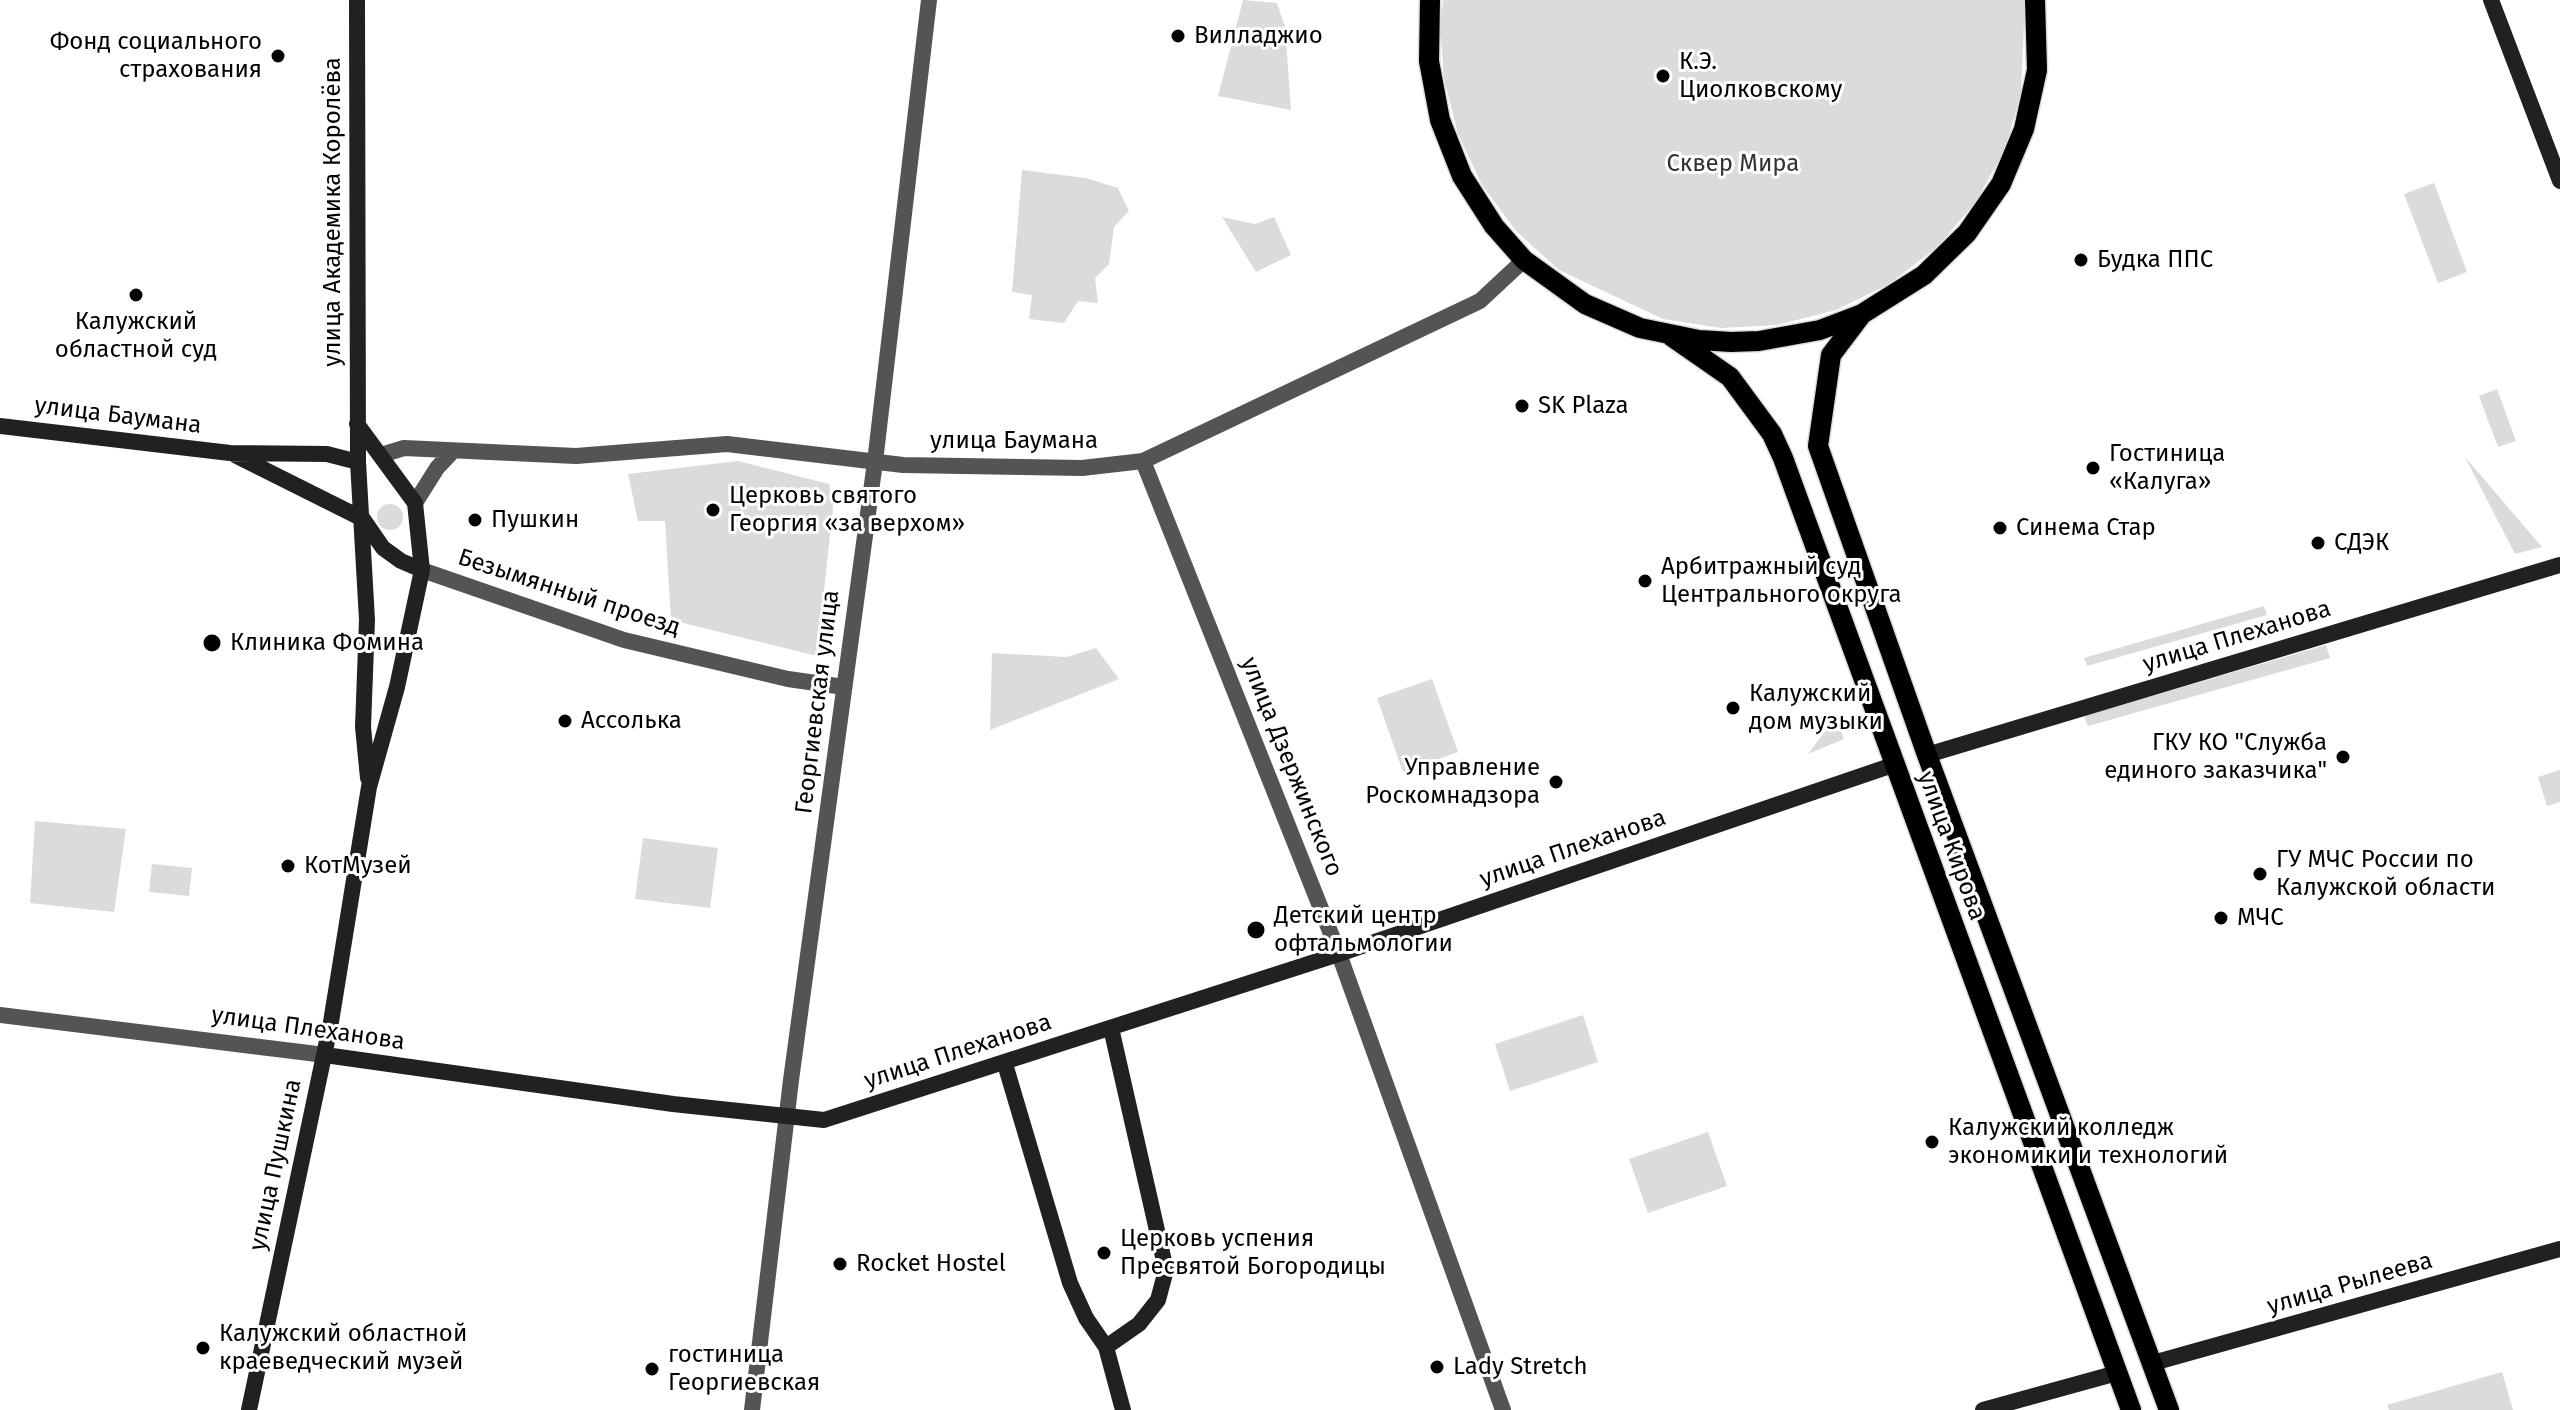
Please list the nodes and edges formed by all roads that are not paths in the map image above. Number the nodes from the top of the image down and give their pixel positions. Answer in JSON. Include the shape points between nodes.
{"nodes":[{"id":1,"x":357,"y":0,"type":"edge"},
{"id":2,"x":929,"y":0,"type":"edge"},
{"id":3,"x":1430,"y":0,"type":"edge"},
{"id":4,"x":2035,"y":0,"type":"edge"},
{"id":5,"x":2491,"y":0,"type":"edge"},
{"id":6,"x":2560,"y":181,"type":"edge"},
{"id":7,"x":1524,"y":260,"type":"junction"},
{"id":8,"x":1862,"y":314,"type":"junction"},
{"id":9,"x":1671,"y":336,"type":"junction"},
{"id":10,"x":357,"y":424,"type":"junction"},
{"id":11,"x":0,"y":426,"type":"edge"},
{"id":12,"x":453,"y":451,"type":"junction"},
{"id":13,"x":230,"y":453,"type":"junction"},
{"id":14,"x":381,"y":455,"type":"junction"},
{"id":15,"x":1143,"y":461,"type":"junction"},
{"id":16,"x":358,"y":462,"type":"junction"},
{"id":17,"x":875,"y":462,"type":"junction"},
{"id":18,"x":415,"y":503,"type":"junction"},
{"id":19,"x":363,"y":519,"type":"junction"},
{"id":20,"x":421,"y":536,"type":"junction"},
{"id":21,"x":383,"y":548,"type":"junction"},
{"id":22,"x":2560,"y":565,"type":"edge"},
{"id":23,"x":422,"y":570,"type":"junction"},
{"id":24,"x":844,"y":687,"type":"junction"},
{"id":25,"x":1927,"y":755,"type":"junction"},
{"id":26,"x":1893,"y":765,"type":"junction"},
{"id":27,"x":369,"y":787,"type":"junction"},
{"id":28,"x":1339,"y":954,"type":"junction"},
{"id":29,"x":0,"y":1015,"type":"edge"},
{"id":30,"x":1111,"y":1028,"type":"junction"},
{"id":31,"x":325,"y":1055,"type":"junction"},
{"id":32,"x":1005,"y":1064,"type":"junction"},
{"id":33,"x":787,"y":1118,"type":"junction"},
{"id":34,"x":2560,"y":1249,"type":"edge"},
{"id":35,"x":1106,"y":1347,"type":"junction"},
{"id":36,"x":2153,"y":1363,"type":"junction"},
{"id":37,"x":2117,"y":1373,"type":"junction"},
{"id":38,"x":249,"y":1410,"type":"edge"},
{"id":39,"x":752,"y":1410,"type":"edge"},
{"id":40,"x":1123,"y":1410,"type":"edge"},
{"id":41,"x":1503,"y":1410,"type":"edge"},
{"id":42,"x":1983,"y":1410,"type":"edge"},
{"id":43,"x":2131,"y":1410,"type":"edge"},
{"id":44,"x":2169,"y":1410,"type":"edge"}],
"edges":[{"from":1,"to":10,"type":"street","name":"улица Академика Королёва"},
{"from":2,"to":17,"type":"street","name":"Георгиевская улица"},
{"from":3,"to":7,"type":"main road","via":[[1429,61],[1440,120],[1462,176]]},
{"from":4,"to":8,"type":"main road","via":[[2037,70],[2024,129],[2001,184],[1967,233],[1924,275]]},
{"from":5,"to":6,"type":"street"},
{"from":7,"to":9,"type":"main road","via":[[1585,304]]},
{"from":7,"to":15,"type":"street","name":"улица Баумана","via":[[1480,301]]},
{"from":8,"to":9,"type":"main road","via":[[1820,330],[1759,341]]},
{"from":8,"to":25,"type":"main road","name":"улица Кирова","via":[[1831,355],[1818,446]]},
{"from":9,"to":26,"type":"main road","name":"улица Кирова","via":[[1730,377],[1772,434]]},
{"from":10,"to":14,"type":"street"},
{"from":10,"to":16,"type":"street","name":"улица Академика Королёва"},
{"from":11,"to":13,"type":"street","name":"улица Баумана"},
{"from":12,"to":14,"type":"street","name":"улица Баумана","via":[[404,448]]},
{"from":12,"to":17,"type":"street","name":"улица Баумана","via":[[576,456],[727,444]]},
{"from":12,"to":18,"type":"street"},
{"from":13,"to":16,"type":"street","name":"улица Баумана","via":[[327,454]]},
{"from":13,"to":19,"type":"street","name":"улица Баумана"},
{"from":14,"to":16,"type":"street"},
{"from":14,"to":18,"type":"street"},
{"from":15,"to":17,"type":"street","name":"улица Баумана","via":[[1027,469]]},
{"from":15,"to":28,"type":"street","name":"улица Дзержинского"},
{"from":16,"to":19,"type":"street","name":"улица Академика Королёва"},
{"from":17,"to":24,"type":"street","name":"Георгиевская улица"},
{"from":18,"to":20,"type":"street","name":"улица Пушкина"},
{"from":19,"to":21,"type":"street"},
{"from":19,"to":27,"type":"street","name":"улица Пушкина","via":[[363,727]]},
{"from":20,"to":21,"type":"street","via":[[398,552]]},
{"from":20,"to":23,"type":"street","name":"улица Пушкина"},
{"from":21,"to":23,"type":"street"},
{"from":22,"to":25,"type":"street","name":"улица Плеханова"},
{"from":23,"to":24,"type":"street","name":"Безымянный проезд","via":[[624,640]]},
{"from":23,"to":27,"type":"street","name":"улица Пушкина"},
{"from":24,"to":33,"type":"street","name":"Георгиевская улица"},
{"from":25,"to":26,"type":"main road"},
{"from":25,"to":36,"type":"main road","name":"улица Кирова"},
{"from":26,"to":28,"type":"street","name":"улица Плеханова"},
{"from":26,"to":37,"type":"main road","name":"улица Кирова"},
{"from":27,"to":31,"type":"street","name":"улица Пушкина"},
{"from":28,"to":30,"type":"street","name":"улица Плеханова"},
{"from":28,"to":41,"type":"street","name":"улица Дзержинского"},
{"from":29,"to":31,"type":"street","name":"улица Плеханова"},
{"from":30,"to":32,"type":"street","name":"улица Плеханова"},
{"from":30,"to":35,"type":"street","via":[[1166,1270],[1158,1300],[1139,1324]]},
{"from":31,"to":33,"type":"street","name":"улица Плеханова"},
{"from":31,"to":38,"type":"street","name":"улица Пушкина"},
{"from":32,"to":33,"type":"street","name":"улица Плеханова","via":[[824,1120]]},
{"from":32,"to":35,"type":"street","via":[[1070,1283]]},
{"from":33,"to":39,"type":"street","name":"Георгиевская улица"},
{"from":34,"to":36,"type":"street","name":"улица Рылеева"},
{"from":35,"to":40,"type":"street"},
{"from":36,"to":37,"type":"main road"},
{"from":36,"to":44,"type":"main road","name":"улица Кирова"},
{"from":37,"to":42,"type":"street"},
{"from":37,"to":43,"type":"main road","name":"улица Кирова"}]}
